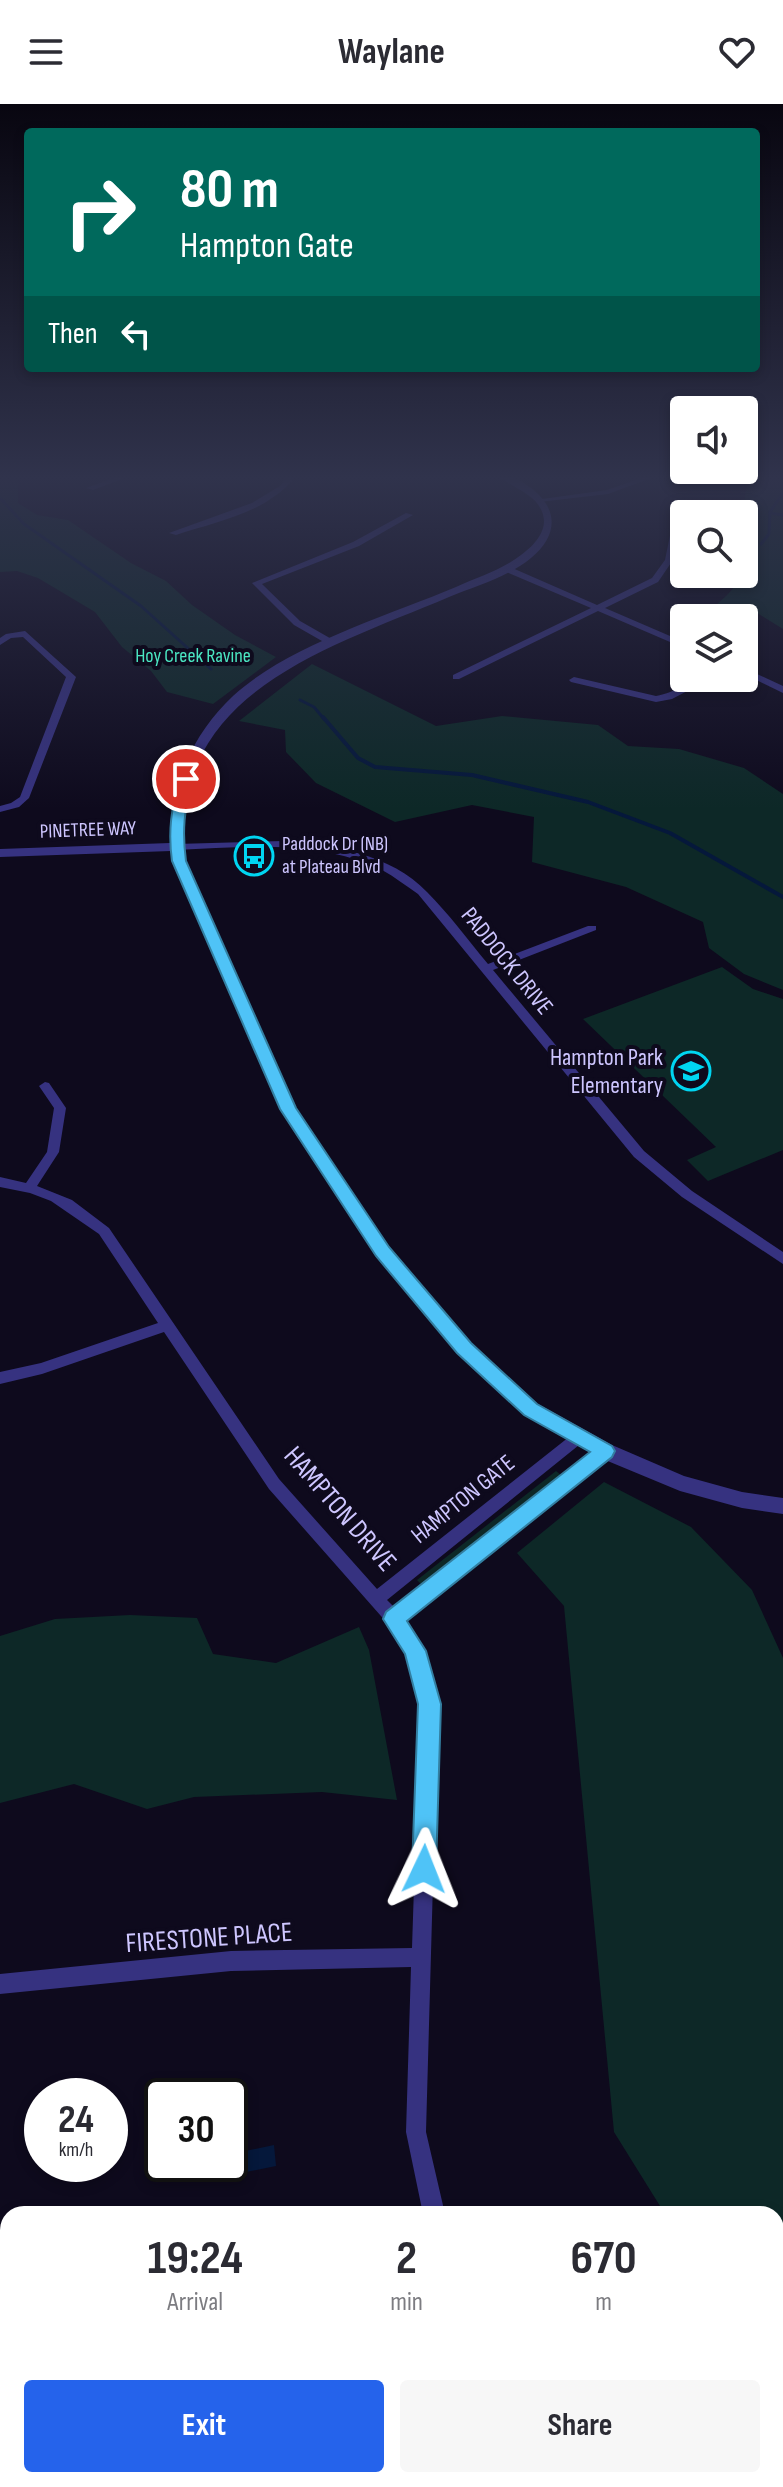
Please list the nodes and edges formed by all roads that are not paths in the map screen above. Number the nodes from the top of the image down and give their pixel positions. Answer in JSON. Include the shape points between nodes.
{"nodes":[{"id":1,"x":260,"y":587,"type":"edge"},
{"id":2,"x":464,"y":587,"type":"edge"},
{"id":3,"x":550,"y":587,"type":"edge"},
{"id":4,"x":646,"y":587,"type":"edge"},
{"id":5,"x":601,"y":609,"type":"junction"},
{"id":6,"x":670,"y":639,"type":"edge"},
{"id":7,"x":0,"y":642,"type":"edge"},
{"id":8,"x":332,"y":643,"type":"junction"},
{"id":9,"x":456,"y":677,"type":"dead end"},
{"id":10,"x":758,"y":678,"type":"edge"},
{"id":11,"x":574,"y":680,"type":"dead end"},
{"id":12,"x":783,"y":690,"type":"edge"},
{"id":13,"x":679,"y":692,"type":"edge"},
{"id":14,"x":0,"y":809,"type":"edge"},
{"id":15,"x":176,"y":847,"type":"junction"},
{"id":16,"x":0,"y":853,"type":"edge"},
{"id":17,"x":592,"y":928,"type":"dead end"},
{"id":18,"x":484,"y":969,"type":"junction"},
{"id":19,"x":45,"y":1086,"type":"dead end"},
{"id":20,"x":0,"y":1182,"type":"edge"},
{"id":21,"x":30,"y":1187,"type":"junction"},
{"id":22,"x":783,"y":1259,"type":"edge"},
{"id":23,"x":167,"y":1325,"type":"junction"},
{"id":24,"x":0,"y":1378,"type":"edge"},
{"id":25,"x":579,"y":1437,"type":"junction"},
{"id":26,"x":605,"y":1451,"type":"junction"},
{"id":27,"x":783,"y":1506,"type":"edge"},
{"id":28,"x":378,"y":1598,"type":"junction"},
{"id":29,"x":394,"y":1619,"type":"junction"},
{"id":30,"x":421,"y":1957,"type":"junction"},
{"id":31,"x":0,"y":1984,"type":"edge"},
{"id":32,"x":432,"y":2206,"type":"edge"}],
"edges":[{"from":1,"to":8,"type":"street","via":[[297,623]]},
{"from":2,"to":8,"type":"street"},
{"from":3,"to":5,"type":"street"},
{"from":4,"to":5,"type":"street"},
{"from":5,"to":6,"type":"street"},
{"from":5,"to":9,"type":"street"},
{"from":7,"to":14,"type":"street","via":[[25,634],[71,677],[24,798]]},
{"from":8,"to":15,"type":"street","via":[[265,679],[222,714],[186,779]]},
{"from":10,"to":12,"type":"street"},
{"from":11,"to":13,"type":"street","via":[[656,699]]},
{"from":15,"to":16,"type":"street","name":"PINETREE WAY"},
{"from":15,"to":18,"type":"street","name":"PADDOCK DRIVE","via":[[281,844],[340,852],[385,867],[422,892]]},
{"from":15,"to":25,"type":"street","via":[[288,1109],[382,1251],[464,1348],[531,1409]]},
{"from":17,"to":18,"type":"street"},
{"from":18,"to":22,"type":"street","name":"PADDOCK DRIVE","via":[[639,1154],[687,1194]]},
{"from":19,"to":21,"type":"street","via":[[60,1108],[53,1152]]},
{"from":20,"to":21,"type":"street","name":"HAMPTON DRIVE"},
{"from":21,"to":23,"type":"street","name":"HAMPTON DRIVE","via":[[66,1200],[104,1231]]},
{"from":23,"to":24,"type":"street"},
{"from":23,"to":28,"type":"street","name":"HAMPTON DRIVE","via":[[274,1484]]},
{"from":25,"to":26,"type":"street"},
{"from":25,"to":28,"type":"street","name":"HAMPTON GATE"},
{"from":26,"to":27,"type":"street","via":[[680,1483]]},
{"from":26,"to":29,"type":"street","name":"HAMPTON GATE"},
{"from":28,"to":29,"type":"street","name":"HAMPTON DRIVE"},
{"from":29,"to":30,"type":"street","name":"HAMPTON DRIVE","via":[[415,1651],[429,1704]]},
{"from":30,"to":31,"type":"street","name":"FIRESTONE PLACE","via":[[231,1961]]},
{"from":30,"to":32,"type":"street","name":"HAMPTON DRIVE","via":[[416,2132]]}]}
